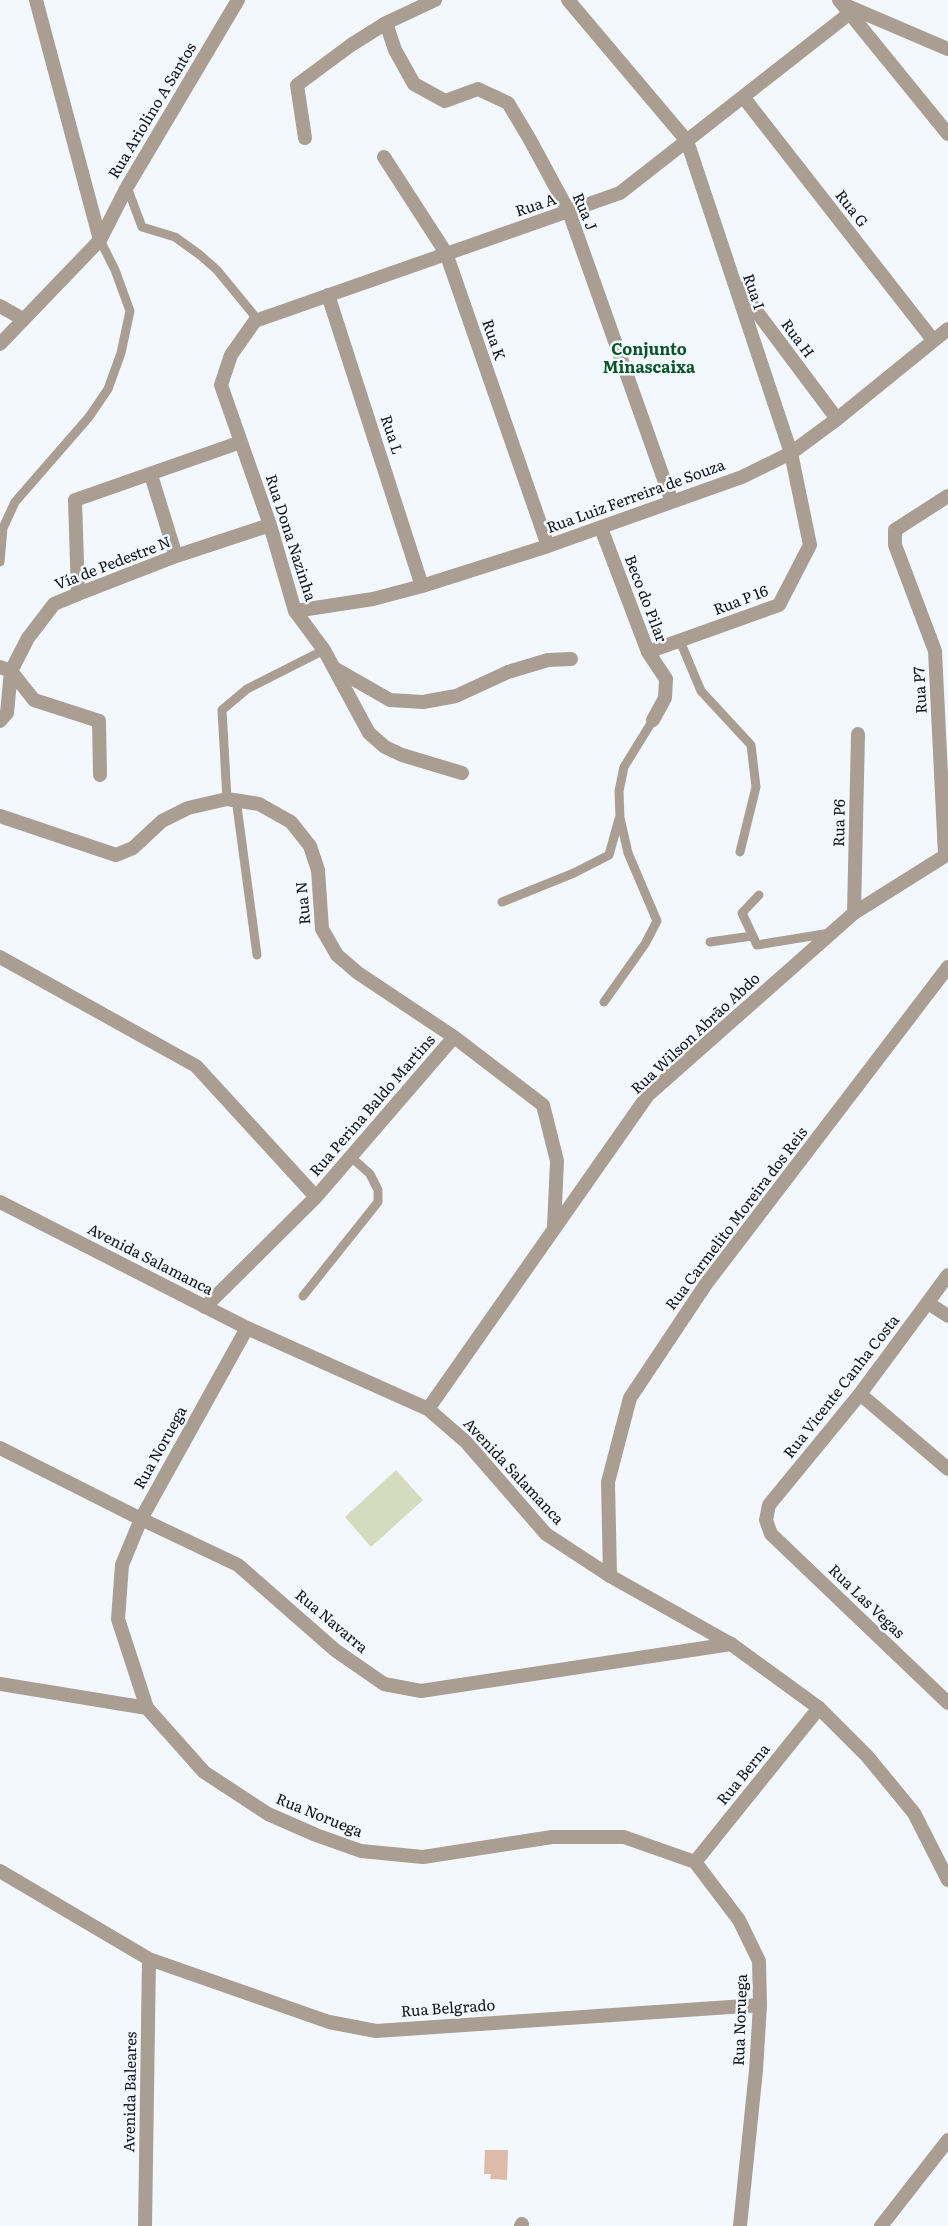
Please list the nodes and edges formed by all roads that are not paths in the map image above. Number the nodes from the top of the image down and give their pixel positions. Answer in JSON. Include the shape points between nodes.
{"nodes":[{"id":1,"x":36,"y":0,"type":"edge"},
{"id":2,"x":238,"y":0,"type":"edge"},
{"id":3,"x":435,"y":0,"type":"edge"},
{"id":4,"x":568,"y":0,"type":"edge"},
{"id":5,"x":844,"y":6,"type":"edge"},
{"id":6,"x":386,"y":23,"type":"junction"},
{"id":7,"x":945,"y":42,"type":"edge"},
{"id":8,"x":744,"y":98,"type":"junction"},
{"id":9,"x":948,"y":134,"type":"edge"},
{"id":10,"x":305,"y":138,"type":"dead end"},
{"id":11,"x":687,"y":141,"type":"junction"},
{"id":12,"x":384,"y":157,"type":"dead end"},
{"id":13,"x":127,"y":187,"type":"junction"},
{"id":14,"x":569,"y":212,"type":"junction"},
{"id":15,"x":100,"y":240,"type":"junction"},
{"id":16,"x":446,"y":253,"type":"junction"},
{"id":17,"x":731,"y":278,"type":"junction"},
{"id":18,"x":328,"y":295,"type":"junction"},
{"id":19,"x":0,"y":306,"type":"edge"},
{"id":20,"x":23,"y":319,"type":"junction"},
{"id":21,"x":258,"y":320,"type":"junction"},
{"id":22,"x":948,"y":329,"type":"edge"},
{"id":23,"x":933,"y":340,"type":"junction"},
{"id":24,"x":0,"y":344,"type":"edge"},
{"id":25,"x":221,"y":385,"type":"joint"},
{"id":26,"x":837,"y":419,"type":"junction"},
{"id":27,"x":241,"y":442,"type":"junction"},
{"id":28,"x":791,"y":453,"type":"junction"},
{"id":29,"x":151,"y":475,"type":"junction"},
{"id":30,"x":948,"y":496,"type":"edge"},
{"id":31,"x":672,"y":502,"type":"junction"},
{"id":32,"x":270,"y":525,"type":"junction"},
{"id":33,"x":600,"y":528,"type":"junction"},
{"id":34,"x":548,"y":546,"type":"junction"},
{"id":35,"x":176,"y":556,"type":"junction"},
{"id":36,"x":0,"y":562,"type":"edge"},
{"id":37,"x":422,"y":586,"type":"junction"},
{"id":38,"x":78,"y":594,"type":"junction"},
{"id":39,"x":295,"y":611,"type":"junction"},
{"id":40,"x":680,"y":641,"type":"junction"},
{"id":41,"x":324,"y":650,"type":"junction"},
{"id":42,"x":648,"y":652,"type":"junction"},
{"id":43,"x":571,"y":659,"type":"dead end"},
{"id":44,"x":334,"y":668,"type":"junction"},
{"id":45,"x":5,"y":669,"type":"edge"},
{"id":46,"x":652,"y":720,"type":"joint"},
{"id":47,"x":0,"y":721,"type":"edge"},
{"id":48,"x":858,"y":734,"type":"dead end"},
{"id":49,"x":462,"y":773,"type":"dead end"},
{"id":50,"x":100,"y":775,"type":"dead end"},
{"id":51,"x":231,"y":799,"type":"junction"},
{"id":52,"x":0,"y":816,"type":"edge"},
{"id":53,"x":620,"y":818,"type":"junction"},
{"id":54,"x":740,"y":852,"type":"dead end"},
{"id":55,"x":946,"y":855,"type":"edge"},
{"id":56,"x":759,"y":895,"type":"dead end"},
{"id":57,"x":502,"y":902,"type":"dead end"},
{"id":58,"x":854,"y":913,"type":"junction"},
{"id":59,"x":833,"y":932,"type":"junction"},
{"id":60,"x":752,"y":936,"type":"junction"},
{"id":61,"x":710,"y":942,"type":"dead end"},
{"id":62,"x":257,"y":955,"type":"dead end"},
{"id":63,"x":0,"y":957,"type":"edge"},
{"id":64,"x":948,"y":967,"type":"edge"},
{"id":65,"x":604,"y":1002,"type":"dead end"},
{"id":66,"x":454,"y":1037,"type":"junction"},
{"id":67,"x":351,"y":1157,"type":"junction"},
{"id":68,"x":316,"y":1197,"type":"junction"},
{"id":69,"x":0,"y":1202,"type":"edge"},
{"id":70,"x":554,"y":1228,"type":"junction"},
{"id":71,"x":948,"y":1275,"type":"edge"},
{"id":72,"x":303,"y":1296,"type":"dead end"},
{"id":73,"x":928,"y":1303,"type":"junction"},
{"id":74,"x":206,"y":1307,"type":"junction"},
{"id":75,"x":948,"y":1316,"type":"edge"},
{"id":76,"x":246,"y":1328,"type":"junction"},
{"id":77,"x":860,"y":1394,"type":"junction"},
{"id":78,"x":428,"y":1409,"type":"junction"},
{"id":79,"x":0,"y":1448,"type":"edge"},
{"id":80,"x":948,"y":1469,"type":"edge"},
{"id":81,"x":141,"y":1519,"type":"junction"},
{"id":82,"x":766,"y":1520,"type":"joint"},
{"id":83,"x":610,"y":1576,"type":"junction"},
{"id":84,"x":731,"y":1644,"type":"junction"},
{"id":85,"x":0,"y":1684,"type":"edge"},
{"id":86,"x":948,"y":1703,"type":"edge"},
{"id":87,"x":146,"y":1708,"type":"junction"},
{"id":88,"x":819,"y":1708,"type":"junction"},
{"id":89,"x":695,"y":1862,"type":"junction"},
{"id":90,"x":0,"y":1871,"type":"edge"},
{"id":91,"x":948,"y":1880,"type":"edge"},
{"id":92,"x":149,"y":1959,"type":"junction"},
{"id":93,"x":760,"y":2005,"type":"junction"},
{"id":94,"x":948,"y":2140,"type":"edge"},
{"id":95,"x":145,"y":2226,"type":"edge"},
{"id":96,"x":153,"y":2226,"type":"edge"},
{"id":97,"x":740,"y":2226,"type":"edge"},
{"id":98,"x":881,"y":2226,"type":"edge"}],
"edges":[{"from":1,"to":15,"type":"street"},
{"from":2,"to":13,"type":"street","name":"Rua Ariolino A Santos"},
{"from":3,"to":6,"type":"street"},
{"from":4,"to":11,"type":"street"},
{"from":5,"to":7,"type":"street"},
{"from":5,"to":8,"type":"street","name":"Rua A"},
{"from":5,"to":9,"type":"street"},
{"from":6,"to":10,"type":"street","via":[[297,85]]},
{"from":6,"to":14,"type":"street","name":"Rua J","via":[[395,50],[414,84],[444,101],[478,89],[508,103]]},
{"from":8,"to":11,"type":"street","name":"Rua A"},
{"from":8,"to":23,"type":"street","name":"Rua G"},
{"from":11,"to":14,"type":"street","name":"Rua A","via":[[620,193]]},
{"from":11,"to":17,"type":"street","name":"Rua I"},
{"from":12,"to":16,"type":"street","name":"Rua K"},
{"from":13,"to":15,"type":"street","name":"Rua Ariolino A Santos"},
{"from":13,"to":21,"type":"lane","via":[[142,227],[175,237],[200,255],[217,270]]},
{"from":14,"to":16,"type":"street","name":"Rua A"},
{"from":14,"to":31,"type":"street","name":"Rua J"},
{"from":15,"to":20,"type":"street","name":"Rua Ariolino A Santos"},
{"from":15,"to":36,"type":"lane","via":[[130,311],[121,353],[108,389],[89,417],[15,502],[3,528]]},
{"from":16,"to":18,"type":"street","name":"Rua A"},
{"from":16,"to":34,"type":"street","name":"Rua K"},
{"from":17,"to":26,"type":"street","name":"Rua H"},
{"from":17,"to":28,"type":"street","name":"Rua I"},
{"from":18,"to":21,"type":"street","name":"Rua A"},
{"from":18,"to":37,"type":"street","name":"Rua L"},
{"from":19,"to":20,"type":"street"},
{"from":20,"to":24,"type":"street","name":"Rua Ariolino A Santos"},
{"from":21,"to":25,"type":"street","name":"Rua A","via":[[254,321],[231,355]]},
{"from":22,"to":23,"type":"street","name":"Rua Luiz Ferreira de Souza"},
{"from":23,"to":26,"type":"street","name":"Rua Luiz Ferreira de Souza"},
{"from":25,"to":27,"type":"street","name":"Rua Dona Nazinha"},
{"from":26,"to":28,"type":"street","name":"Rua Luiz Ferreira de Souza"},
{"from":27,"to":29,"type":"street"},
{"from":27,"to":32,"type":"street","name":"Rua Dona Nazinha"},
{"from":28,"to":31,"type":"street","name":"Rua Luiz Ferreira de Souza","via":[[742,477]]},
{"from":28,"to":40,"type":"street","name":"Rua P 16","via":[[810,545],[779,605]]},
{"from":29,"to":35,"type":"street"},
{"from":29,"to":38,"type":"street","via":[[75,500]]},
{"from":30,"to":55,"type":"street","name":"Rua P7","via":[[895,530],[895,545],[935,651]]},
{"from":31,"to":33,"type":"street","name":"Rua Luiz Ferreira de Souza"},
{"from":32,"to":35,"type":"street","name":"Vía de Pedestre N"},
{"from":32,"to":39,"type":"street","name":"Rua Dona Nazinha"},
{"from":33,"to":34,"type":"street","name":"Rua Luiz Ferreira de Souza"},
{"from":33,"to":42,"type":"street","name":"Beco do Pilar"},
{"from":34,"to":37,"type":"street","name":"Rua Luiz Ferreira de Souza"},
{"from":35,"to":38,"type":"street","name":"Vía de Pedestre N"},
{"from":37,"to":39,"type":"street","name":"Rua Luiz Ferreira de Souza","via":[[373,599]]},
{"from":38,"to":45,"type":"street","name":"Vía de Pedestre N","via":[[54,604]]},
{"from":39,"to":41,"type":"street","name":"Rua Dona Nazinha"},
{"from":40,"to":42,"type":"street","name":"Rua P 16"},
{"from":40,"to":54,"type":"lane","via":[[701,691],[751,745],[756,787]]},
{"from":41,"to":44,"type":"street","name":"Rua Dona Nazinha"},
{"from":41,"to":51,"type":"lane","via":[[247,690],[222,710]]},
{"from":42,"to":46,"type":"street","name":"Beco do Pilar","via":[[666,679],[665,698]]},
{"from":43,"to":44,"type":"street","via":[[548,660],[508,672],[456,696],[423,702],[390,700]]},
{"from":44,"to":49,"type":"street","name":"Rua Dona Nazinha","via":[[369,733],[385,747]]},
{"from":45,"to":47,"type":"street","via":[[7,713]]},
{"from":45,"to":50,"type":"street","via":[[34,700],[99,721]]},
{"from":46,"to":53,"type":"lane","name":"Beco do Pilar","via":[[624,767],[619,790]]},
{"from":48,"to":58,"type":"street","name":"Rua P6"},
{"from":51,"to":52,"type":"street","name":"Rua N","via":[[188,808],[162,821],[133,848],[116,854]]},
{"from":51,"to":62,"type":"lane"},
{"from":51,"to":66,"type":"street","name":"Rua N","via":[[259,804],[291,822],[310,846],[318,870],[322,929],[337,955],[358,973]]},
{"from":53,"to":57,"type":"lane","name":"Beco do Pilar","via":[[609,855],[574,874]]},
{"from":53,"to":65,"type":"lane","name":"Beco do Pilar","via":[[628,853],[657,921],[645,944]]},
{"from":55,"to":58,"type":"street","name":"Rua Wilson Abrão Abdo"},
{"from":56,"to":60,"type":"lane","via":[[742,913]]},
{"from":58,"to":59,"type":"street","name":"Rua Wilson Abrão Abdo"},
{"from":59,"to":60,"type":"lane","via":[[756,946]]},
{"from":59,"to":70,"type":"street","name":"Rua Wilson Abrão Abdo","via":[[648,1095]]},
{"from":60,"to":61,"type":"lane"},
{"from":63,"to":68,"type":"street","via":[[196,1066]]},
{"from":64,"to":83,"type":"street","name":"Rua Carmelito Moreira dos Reis","via":[[706,1284],[630,1398],[608,1482]]},
{"from":66,"to":67,"type":"street","name":"Rua Perina Baldo Martins"},
{"from":66,"to":70,"type":"street","name":"Rua N","via":[[543,1105],[557,1161]]},
{"from":67,"to":68,"type":"street","name":"Rua Perina Baldo Martins"},
{"from":67,"to":72,"type":"lane","via":[[370,1174],[378,1190],[378,1202]]},
{"from":68,"to":74,"type":"street","name":"Rua Perina Baldo Martins"},
{"from":69,"to":74,"type":"street","name":"Avenida Salamanca"},
{"from":70,"to":78,"type":"street","name":"Rua Wilson Abrão Abdo"},
{"from":71,"to":73,"type":"street","name":"Rua Vicente Canha Costa"},
{"from":73,"to":75,"type":"street"},
{"from":73,"to":77,"type":"street","name":"Rua Vicente Canha Costa"},
{"from":74,"to":76,"type":"street","name":"Avenida Salamanca"},
{"from":76,"to":78,"type":"street","name":"Avenida Salamanca"},
{"from":76,"to":81,"type":"street","name":"Rua Noruega"},
{"from":77,"to":80,"type":"street"},
{"from":77,"to":82,"type":"street","name":"Rua Vicente Canha Costa","via":[[769,1505]]},
{"from":78,"to":83,"type":"street","name":"Avenida Salamanca","via":[[466,1442],[546,1534]]},
{"from":79,"to":81,"type":"street","name":"Rua Navarra"},
{"from":81,"to":84,"type":"street","name":"Rua Navarra","via":[[238,1565],[335,1650],[384,1684],[421,1691]]},
{"from":81,"to":87,"type":"street","name":"Rua Noruega","via":[[122,1565],[118,1619]]},
{"from":82,"to":86,"type":"street","name":"Rua Las Vegas","via":[[772,1534]]},
{"from":83,"to":84,"type":"street","name":"Avenida Salamanca"},
{"from":84,"to":88,"type":"street","name":"Avenida Salamanca"},
{"from":85,"to":87,"type":"street"},
{"from":87,"to":89,"type":"street","name":"Rua Noruega","via":[[204,1772],[268,1814],[361,1851],[423,1857],[552,1837],[624,1836]]},
{"from":88,"to":89,"type":"street","name":"Rua Berna"},
{"from":88,"to":91,"type":"street","name":"Avenida Salamanca","via":[[867,1756],[914,1813]]},
{"from":89,"to":93,"type":"street","name":"Rua Noruega","via":[[739,1920],[759,1961]]},
{"from":90,"to":92,"type":"street","name":"Rua Belgrado"},
{"from":92,"to":93,"type":"street","name":"Rua Belgrado","via":[[329,2022],[376,2030]]},
{"from":92,"to":95,"type":"street","name":"Avenida Baleares"},
{"from":93,"to":97,"type":"street","name":"Rua Noruega"},
{"from":94,"to":98,"type":"street"},
{"from":95,"to":96,"type":"street"}]}
